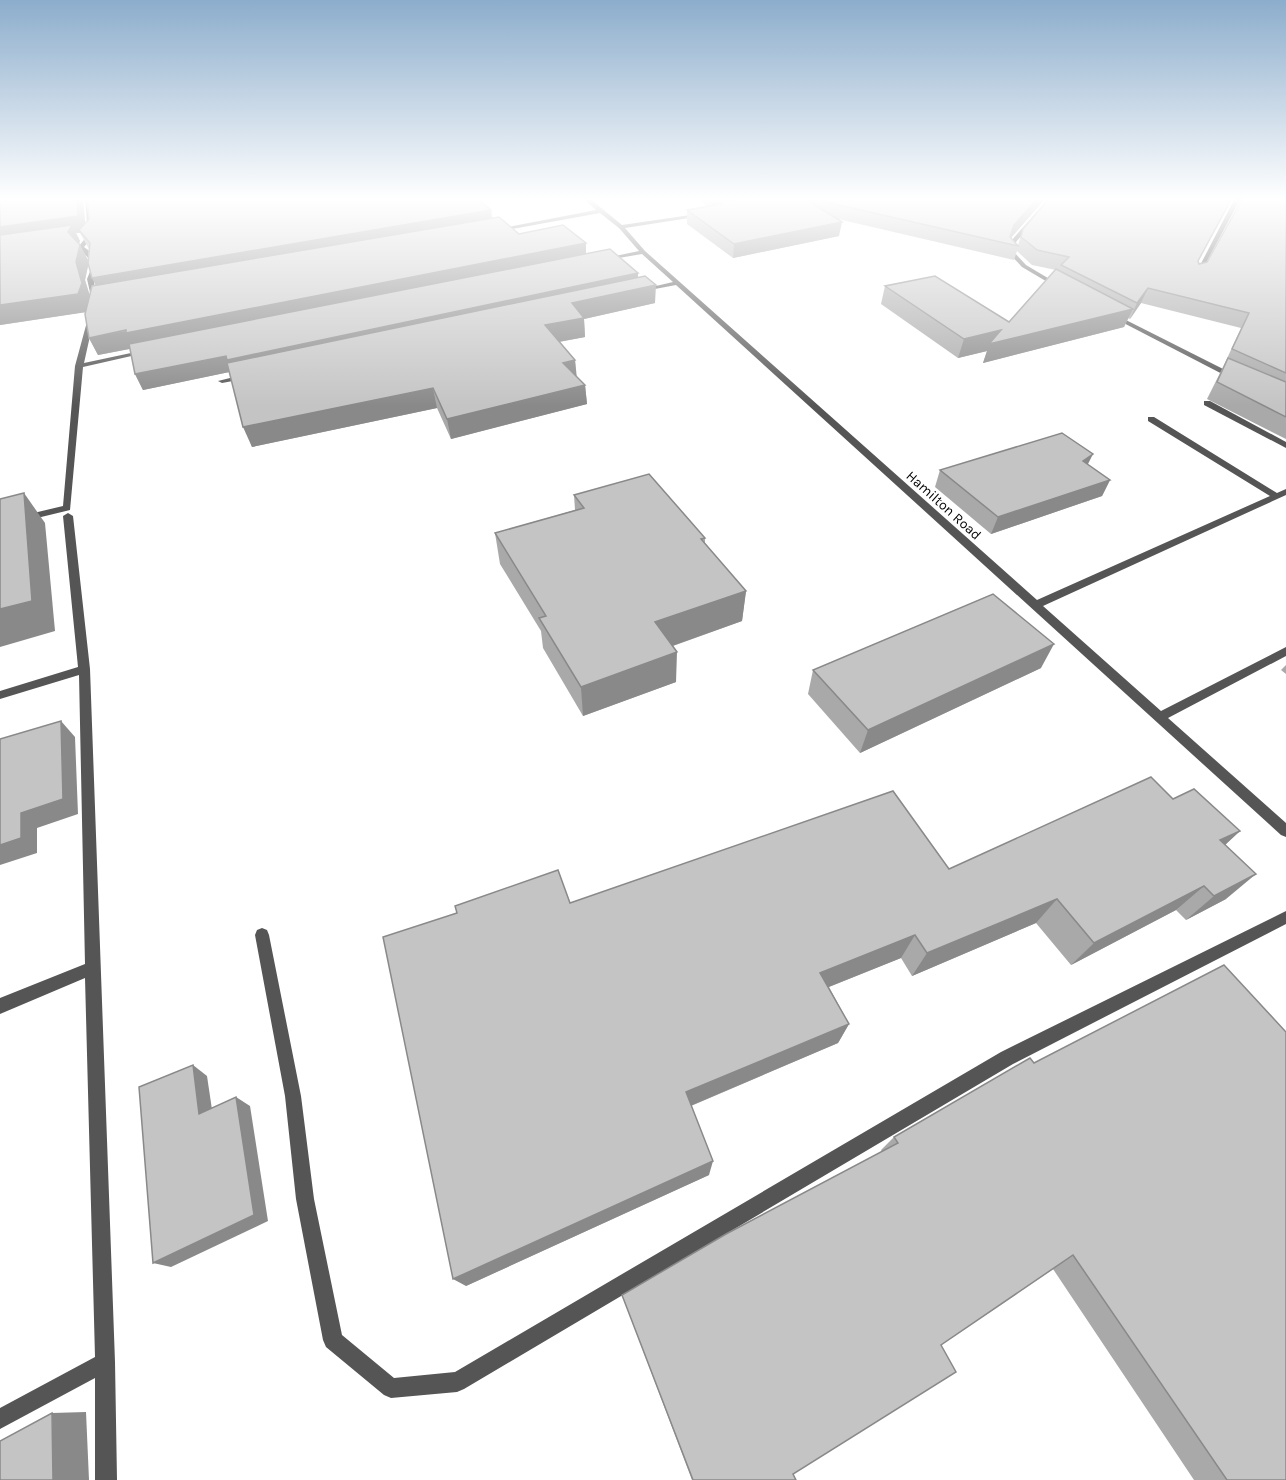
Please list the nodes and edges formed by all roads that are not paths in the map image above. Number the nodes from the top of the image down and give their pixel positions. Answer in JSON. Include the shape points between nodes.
{"nodes":[{"id":1,"x":96,"y":267,"type":"edge"},
{"id":2,"x":661,"y":267,"type":"edge"},
{"id":3,"x":1026,"y":267,"type":"edge"},
{"id":4,"x":1201,"y":267,"type":"edge"},
{"id":5,"x":1196,"y":276,"type":"edge"},
{"id":6,"x":678,"y":283,"type":"junction"},
{"id":7,"x":631,"y":293,"type":"edge"},
{"id":8,"x":1073,"y":294,"type":"edge"},
{"id":9,"x":107,"y":298,"type":"edge"},
{"id":10,"x":96,"y":300,"type":"junction"},
{"id":11,"x":1103,"y":310,"type":"edge"},
{"id":12,"x":150,"y":351,"type":"edge"},
{"id":13,"x":79,"y":366,"type":"junction"},
{"id":14,"x":257,"y":374,"type":"edge"},
{"id":15,"x":222,"y":381,"type":"edge"},
{"id":16,"x":1244,"y":381,"type":"edge"},
{"id":17,"x":1207,"y":403,"type":"dead end"},
{"id":18,"x":1151,"y":419,"type":"dead end"},
{"id":19,"x":1286,"y":445,"type":"edge"},
{"id":20,"x":1286,"y":492,"type":"edge"},
{"id":21,"x":1276,"y":496,"type":"junction"},
{"id":22,"x":68,"y":516,"type":"dead end"},
{"id":23,"x":0,"y":524,"type":"edge"},
{"id":24,"x":1035,"y":605,"type":"junction"},
{"id":25,"x":1286,"y":651,"type":"edge"},
{"id":26,"x":84,"y":669,"type":"junction"},
{"id":27,"x":0,"y":695,"type":"edge"},
{"id":28,"x":1159,"y":717,"type":"junction"},
{"id":29,"x":1286,"y":831,"type":"edge"},
{"id":30,"x":1286,"y":917,"type":"edge"},
{"id":31,"x":262,"y":935,"type":"dead end"},
{"id":32,"x":92,"y":968,"type":"junction"},
{"id":33,"x":0,"y":1006,"type":"edge"},
{"id":34,"x":105,"y":1362,"type":"junction"},
{"id":35,"x":0,"y":1419,"type":"edge"},
{"id":36,"x":106,"y":1480,"type":"edge"}],
"edges":[{"from":1,"to":10,"type":"street","via":[[90,279]]},
{"from":2,"to":6,"type":"street","name":"Hamilton Road"},
{"from":3,"to":8,"type":"street"},
{"from":4,"to":5,"type":"street"},
{"from":6,"to":7,"type":"street"},
{"from":6,"to":24,"type":"street","name":"Hamilton Road"},
{"from":9,"to":10,"type":"street"},
{"from":10,"to":13,"type":"street"},
{"from":11,"to":16,"type":"street"},
{"from":12,"to":13,"type":"street"},
{"from":13,"to":23,"type":"street","via":[[67,508]]},
{"from":14,"to":15,"type":"street"},
{"from":17,"to":19,"type":"street"},
{"from":18,"to":21,"type":"street"},
{"from":20,"to":21,"type":"street"},
{"from":21,"to":24,"type":"street"},
{"from":22,"to":26,"type":"street"},
{"from":24,"to":28,"type":"street","name":"Hamilton Road"},
{"from":25,"to":28,"type":"street"},
{"from":26,"to":27,"type":"street"},
{"from":26,"to":32,"type":"street"},
{"from":28,"to":29,"type":"street","name":"Hamilton Road"},
{"from":30,"to":31,"type":"street","via":[[1007,1058],[457,1382],[391,1388],[333,1340],[305,1199],[293,1096]]},
{"from":32,"to":33,"type":"street"},
{"from":32,"to":34,"type":"street"},
{"from":34,"to":35,"type":"street"},
{"from":34,"to":36,"type":"street"}]}
